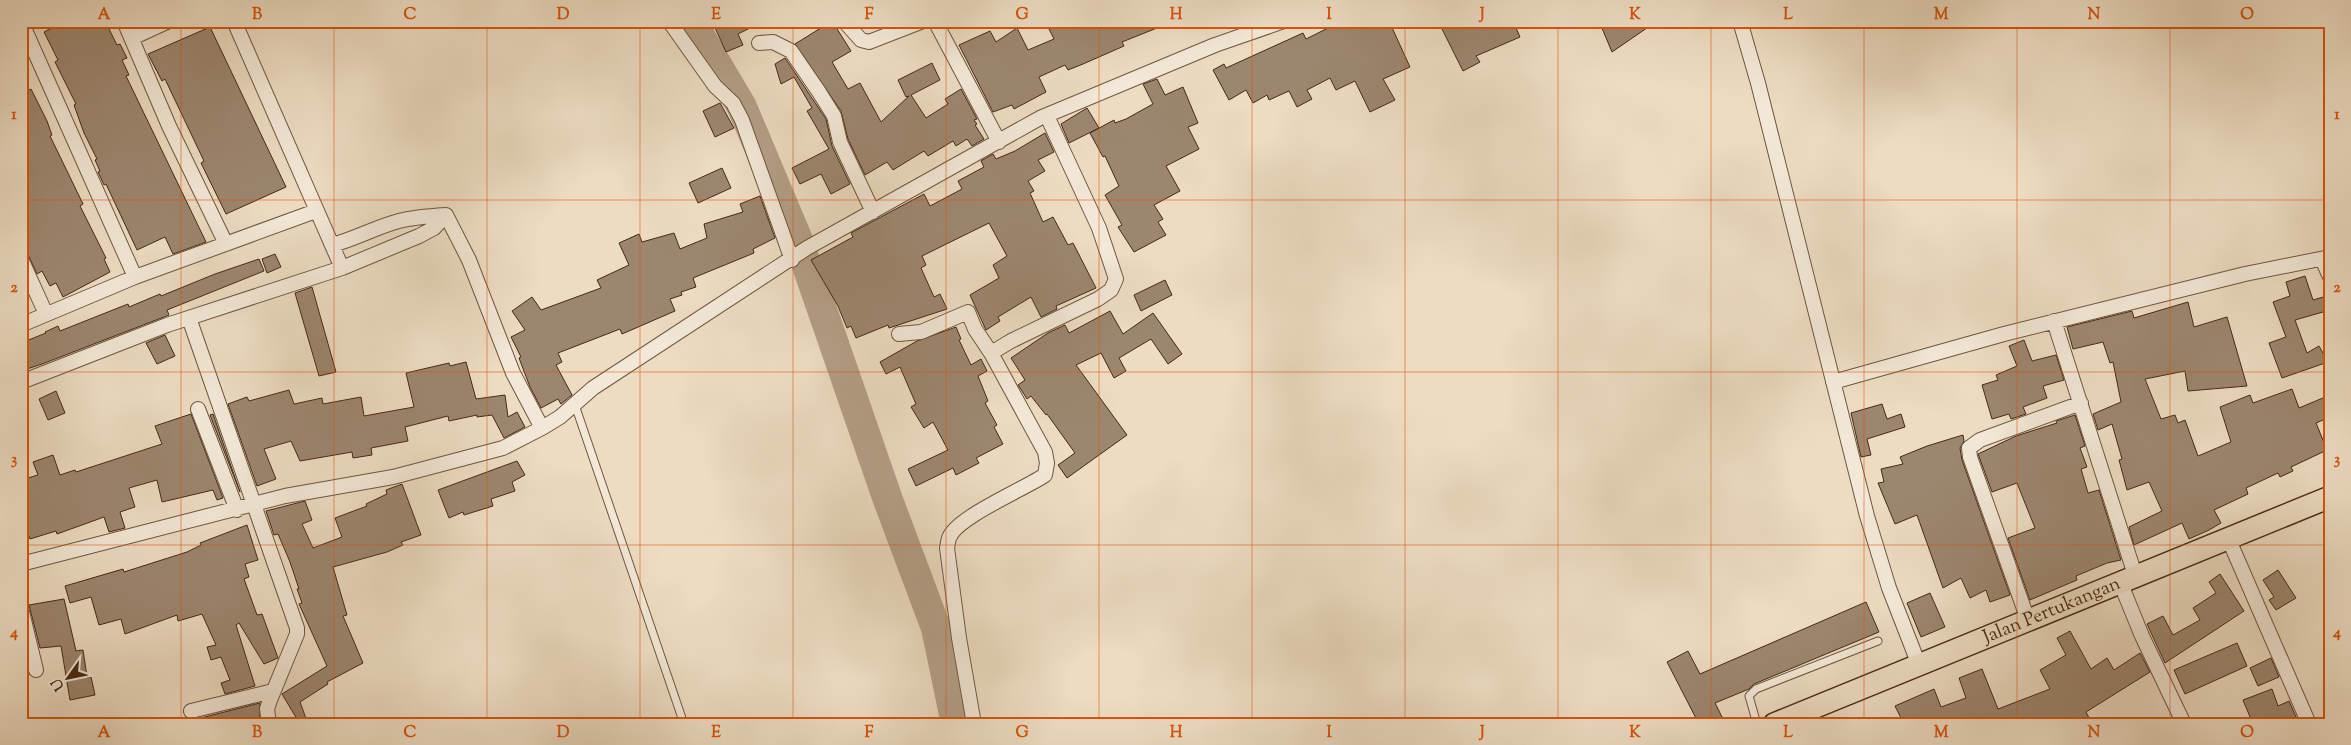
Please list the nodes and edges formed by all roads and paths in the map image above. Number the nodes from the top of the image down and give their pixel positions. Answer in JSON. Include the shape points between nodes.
{"nodes":[{"id":1,"x":22,"y":21,"type":"edge"},
{"id":2,"x":124,"y":21,"type":"edge"},
{"id":3,"x":169,"y":21,"type":"edge"},
{"id":4,"x":234,"y":21,"type":"edge"},
{"id":5,"x":669,"y":21,"type":"edge"},
{"id":6,"x":844,"y":21,"type":"edge"},
{"id":7,"x":923,"y":21,"type":"edge"},
{"id":8,"x":935,"y":21,"type":"edge"},
{"id":9,"x":1284,"y":21,"type":"edge"},
{"id":10,"x":1740,"y":21,"type":"edge"},
{"id":11,"x":132,"y":38,"type":"junction"},
{"id":12,"x":758,"y":43,"type":"dead end"},
{"id":13,"x":1046,"y":116,"type":"junction"},
{"id":14,"x":998,"y":142,"type":"junction"},
{"id":15,"x":316,"y":210,"type":"junction"},
{"id":16,"x":873,"y":212,"type":"junction"},
{"id":17,"x":446,"y":215,"type":"junction"},
{"id":18,"x":226,"y":244,"type":"junction"},
{"id":19,"x":332,"y":245,"type":"junction"},
{"id":20,"x":800,"y":254,"type":"junction"},
{"id":21,"x":2326,"y":258,"type":"edge"},
{"id":22,"x":21,"y":259,"type":"edge"},
{"id":23,"x":342,"y":268,"type":"junction"},
{"id":24,"x":135,"y":277,"type":"junction"},
{"id":25,"x":2330,"y":277,"type":"edge"},
{"id":26,"x":46,"y":314,"type":"junction"},
{"id":27,"x":188,"y":318,"type":"junction"},
{"id":28,"x":2054,"y":321,"type":"junction"},
{"id":29,"x":21,"y":325,"type":"edge"},
{"id":30,"x":900,"y":334,"type":"dead end"},
{"id":31,"x":991,"y":353,"type":"junction"},
{"id":32,"x":21,"y":382,"type":"edge"},
{"id":33,"x":1834,"y":382,"type":"junction"},
{"id":34,"x":2081,"y":403,"type":"junction"},
{"id":35,"x":576,"y":405,"type":"junction"},
{"id":36,"x":198,"y":408,"type":"dead end"},
{"id":37,"x":542,"y":428,"type":"junction"},
{"id":38,"x":2330,"y":497,"type":"edge"},
{"id":39,"x":253,"y":506,"type":"junction"},
{"id":40,"x":237,"y":510,"type":"junction"},
{"id":41,"x":2229,"y":540,"type":"junction"},
{"id":42,"x":21,"y":564,"type":"edge"},
{"id":43,"x":2128,"y":579,"type":"junction"},
{"id":44,"x":21,"y":608,"type":"edge"},
{"id":45,"x":2028,"y":620,"type":"junction"},
{"id":46,"x":1878,"y":641,"type":"dead end"},
{"id":47,"x":1919,"y":665,"type":"junction"},
{"id":48,"x":36,"y":670,"type":"dead end"},
{"id":49,"x":274,"y":691,"type":"junction"},
{"id":50,"x":190,"y":711,"type":"dead end"},
{"id":51,"x":270,"y":724,"type":"edge"},
{"id":52,"x":684,"y":724,"type":"edge"},
{"id":53,"x":974,"y":724,"type":"edge"},
{"id":54,"x":1757,"y":724,"type":"edge"},
{"id":55,"x":1774,"y":724,"type":"edge"},
{"id":56,"x":2184,"y":724,"type":"edge"},
{"id":57,"x":2309,"y":724,"type":"edge"}],
"edges":[{"from":1,"to":24,"type":"street"},
{"from":2,"to":11,"type":"street"},
{"from":3,"to":11,"type":"street"},
{"from":4,"to":15,"type":"street"},
{"from":5,"to":20,"type":"street","via":[[715,86],[733,103]]},
{"from":6,"to":7,"type":"street","via":[[861,40],[869,42]]},
{"from":8,"to":14,"type":"street"},
{"from":9,"to":13,"type":"street","via":[[1206,48]]},
{"from":10,"to":33,"type":"street"},
{"from":11,"to":18,"type":"street","via":[[169,126]]},
{"from":12,"to":16,"type":"street","via":[[773,42],[791,51],[819,92],[834,116],[840,142]]},
{"from":13,"to":14,"type":"street"},
{"from":13,"to":31,"type":"street","via":[[1099,228],[1116,279],[1111,290],[1098,299],[1011,340]]},
{"from":14,"to":16,"type":"street"},
{"from":15,"to":18,"type":"street"},
{"from":15,"to":19,"type":"street"},
{"from":16,"to":20,"type":"street"},
{"from":17,"to":19,"type":"street","via":[[397,222]]},
{"from":17,"to":23,"type":"street","via":[[434,228],[419,236]]},
{"from":17,"to":37,"type":"street","via":[[469,260],[513,373]]},
{"from":18,"to":24,"type":"street"},
{"from":19,"to":23,"type":"street"},
{"from":20,"to":35,"type":"street","via":[[593,388]]},
{"from":21,"to":25,"type":"street"},
{"from":21,"to":28,"type":"street","via":[[2245,274]]},
{"from":22,"to":26,"type":"street"},
{"from":23,"to":27,"type":"street"},
{"from":24,"to":26,"type":"street"},
{"from":26,"to":29,"type":"street"},
{"from":27,"to":32,"type":"street"},
{"from":27,"to":39,"type":"street","via":[[224,413]]},
{"from":28,"to":33,"type":"street"},
{"from":28,"to":34,"type":"street"},
{"from":30,"to":31,"type":"street","via":[[921,332],[968,312]]},
{"from":31,"to":53,"type":"street","via":[[1045,452],[1047,463],[1045,475],[966,519],[950,535],[948,557]]},
{"from":33,"to":47,"type":"street","via":[[1842,422],[1889,588]]},
{"from":34,"to":43,"type":"street"},
{"from":34,"to":45,"type":"street","via":[[1980,440],[1969,448]]},
{"from":35,"to":37,"type":"street"},
{"from":35,"to":52,"type":"lane"},
{"from":36,"to":40,"type":"street"},
{"from":37,"to":39,"type":"street","via":[[494,450],[393,477],[285,496]]},
{"from":38,"to":41,"type":"main road","name":"Jalan Pertukangan"},
{"from":39,"to":40,"type":"street"},
{"from":39,"to":49,"type":"street","via":[[298,634]]},
{"from":40,"to":42,"type":"street","via":[[177,522]]},
{"from":41,"to":43,"type":"main road","name":"Jalan Pertukangan"},
{"from":41,"to":57,"type":"street"},
{"from":43,"to":45,"type":"main road","name":"Jalan Pertukangan"},
{"from":43,"to":56,"type":"street","via":[[2142,636]]},
{"from":44,"to":48,"type":"street"},
{"from":45,"to":47,"type":"main road","name":"Jalan Pertukangan"},
{"from":46,"to":54,"type":"lane","via":[[1756,689],[1748,696]]},
{"from":47,"to":55,"type":"main road","name":"Jalan Pertukangan"},
{"from":49,"to":50,"type":"street"},
{"from":49,"to":51,"type":"street","via":[[267,709]]}]}
